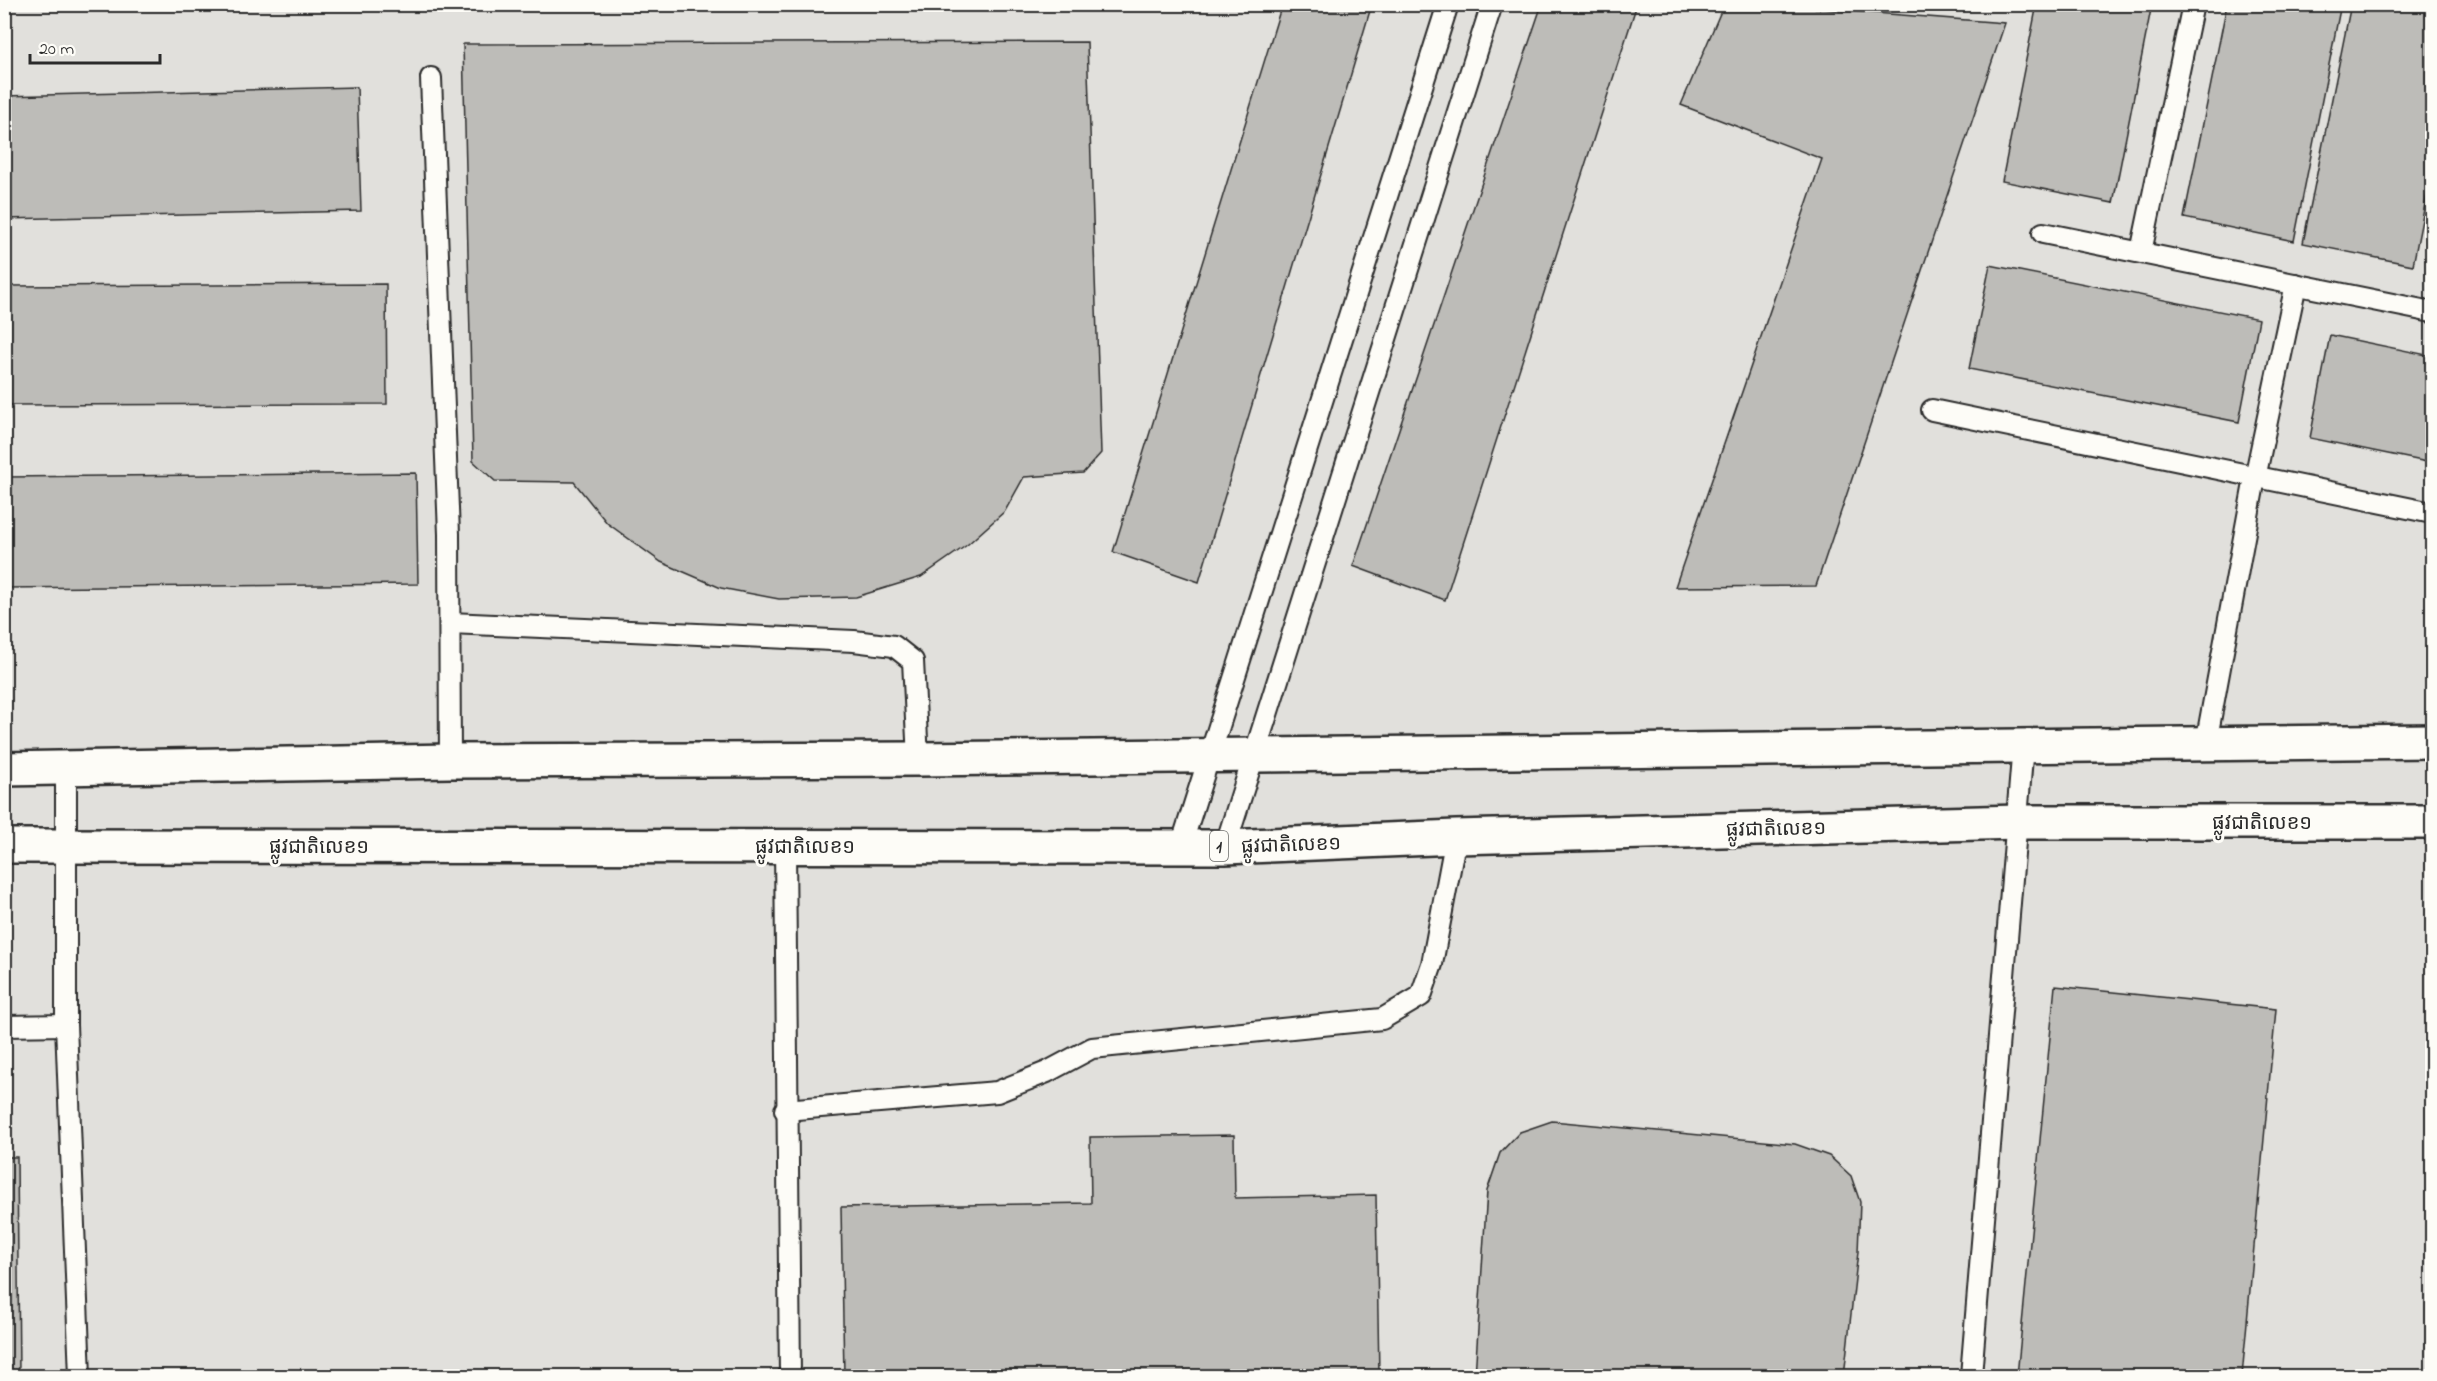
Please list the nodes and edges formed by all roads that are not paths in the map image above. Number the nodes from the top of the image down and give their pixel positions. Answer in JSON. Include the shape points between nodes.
{"nodes":[{"id":1,"x":1448,"y":4,"type":"edge"},
{"id":2,"x":1492,"y":4,"type":"edge"},
{"id":3,"x":2193,"y":4,"type":"edge"},
{"id":4,"x":431,"y":78,"type":"dead end"},
{"id":5,"x":2043,"y":233,"type":"dead end"},
{"id":6,"x":2141,"y":252,"type":"junction"},
{"id":7,"x":2296,"y":284,"type":"junction"},
{"id":8,"x":2433,"y":312,"type":"edge"},
{"id":9,"x":1932,"y":410,"type":"dead end"},
{"id":10,"x":2255,"y":478,"type":"junction"},
{"id":11,"x":2433,"y":513,"type":"edge"},
{"id":12,"x":450,"y":623,"type":"junction"},
{"id":13,"x":2433,"y":741,"type":"edge"},
{"id":14,"x":2206,"y":743,"type":"junction"},
{"id":15,"x":2023,"y":745,"type":"junction"},
{"id":16,"x":1210,"y":755,"type":"junction"},
{"id":17,"x":1254,"y":755,"type":"junction"},
{"id":18,"x":918,"y":759,"type":"junction"},
{"id":19,"x":450,"y":761,"type":"junction"},
{"id":20,"x":66,"y":769,"type":"junction"},
{"id":21,"x":4,"y":770,"type":"edge"},
{"id":22,"x":2018,"y":822,"type":"junction"},
{"id":23,"x":2433,"y":822,"type":"edge"},
{"id":24,"x":1456,"y":837,"type":"junction"},
{"id":25,"x":4,"y":846,"type":"edge"},
{"id":26,"x":68,"y":846,"type":"junction"},
{"id":27,"x":1181,"y":846,"type":"junction"},
{"id":28,"x":1224,"y":846,"type":"junction"},
{"id":29,"x":785,"y":847,"type":"junction"},
{"id":30,"x":66,"y":1025,"type":"junction"},
{"id":31,"x":4,"y":1026,"type":"edge"},
{"id":32,"x":785,"y":1110,"type":"junction"},
{"id":33,"x":80,"y":1377,"type":"edge"},
{"id":34,"x":790,"y":1377,"type":"edge"},
{"id":35,"x":1971,"y":1377,"type":"edge"}],
"edges":[{"from":1,"to":16,"type":"lane"},
{"from":2,"to":17,"type":"lane"},
{"from":3,"to":6,"type":"lane"},
{"from":4,"to":12,"type":"lane"},
{"from":5,"to":6,"type":"lane"},
{"from":6,"to":7,"type":"lane"},
{"from":7,"to":8,"type":"lane"},
{"from":7,"to":10,"type":"lane"},
{"from":9,"to":10,"type":"lane"},
{"from":10,"to":11,"type":"lane"},
{"from":10,"to":14,"type":"lane"},
{"from":12,"to":18,"type":"lane","via":[[894,646],[914,661]]},
{"from":12,"to":19,"type":"lane"},
{"from":13,"to":14,"type":"highway"},
{"from":14,"to":15,"type":"highway"},
{"from":15,"to":17,"type":"highway"},
{"from":15,"to":22,"type":"lane"},
{"from":16,"to":17,"type":"highway"},
{"from":16,"to":18,"type":"highway"},
{"from":16,"to":27,"type":"lane"},
{"from":17,"to":28,"type":"lane"},
{"from":18,"to":19,"type":"highway"},
{"from":19,"to":20,"type":"highway"},
{"from":20,"to":21,"type":"highway"},
{"from":20,"to":26,"type":"lane"},
{"from":22,"to":23,"type":"highway","name":"ផ្លូវជាតិលេខ១","number":"1"},
{"from":22,"to":24,"type":"highway","name":"ផ្លូវជាតិលេខ១","number":"1"},
{"from":22,"to":35,"type":"lane"},
{"from":24,"to":28,"type":"highway","name":"ផ្លូវជាតិលេខ១","number":"1"},
{"from":24,"to":32,"type":"lane","via":[[1432,964],[1421,996],[1382,1019],[1092,1048],[997,1092]]},
{"from":25,"to":26,"type":"highway","name":"ផ្លូវជាតិលេខ១","number":"1"},
{"from":26,"to":29,"type":"highway","name":"ផ្លូវជាតិលេខ១","number":"1"},
{"from":26,"to":30,"type":"lane"},
{"from":27,"to":28,"type":"highway","name":"ផ្លូវជាតិលេខ១","number":"1"},
{"from":27,"to":29,"type":"highway","name":"ផ្លូវជាតិលេខ១","number":"1"},
{"from":29,"to":32,"type":"lane"},
{"from":30,"to":31,"type":"lane"},
{"from":30,"to":33,"type":"lane"},
{"from":32,"to":34,"type":"lane"}]}
